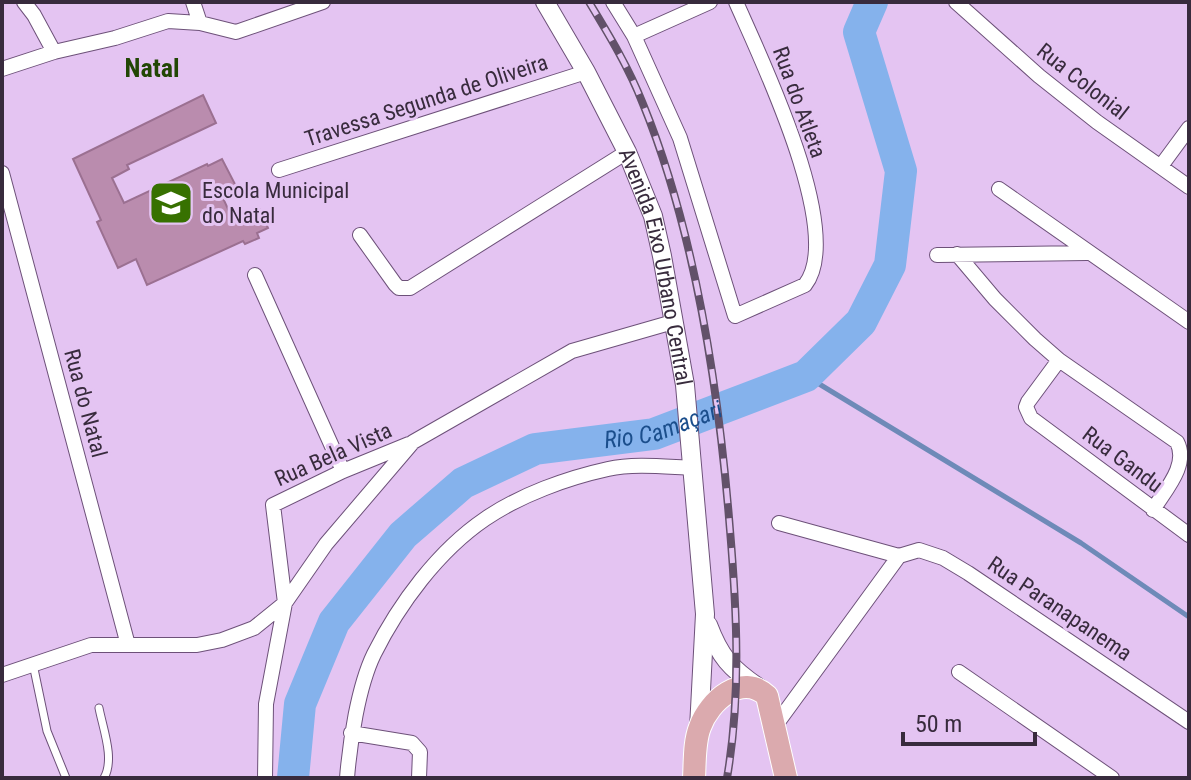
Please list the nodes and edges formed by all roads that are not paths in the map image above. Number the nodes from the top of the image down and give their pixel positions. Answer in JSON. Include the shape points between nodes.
{"nodes":[{"id":1,"x":24,"y":2,"type":"edge"},
{"id":2,"x":193,"y":2,"type":"edge"},
{"id":3,"x":323,"y":2,"type":"edge"},
{"id":4,"x":545,"y":2,"type":"edge"},
{"id":5,"x":613,"y":2,"type":"edge"},
{"id":6,"x":710,"y":2,"type":"edge"},
{"id":7,"x":736,"y":2,"type":"edge"},
{"id":8,"x":956,"y":2,"type":"edge"},
{"id":9,"x":200,"y":23,"type":"junction"},
{"id":10,"x":634,"y":36,"type":"junction"},
{"id":11,"x":54,"y":52,"type":"junction"},
{"id":12,"x":2,"y":69,"type":"edge"},
{"id":13,"x":586,"y":72,"type":"junction"},
{"id":14,"x":1189,"y":128,"type":"edge"},
{"id":15,"x":627,"y":152,"type":"junction"},
{"id":16,"x":1161,"y":166,"type":"junction"},
{"id":17,"x":279,"y":170,"type":"dead end"},
{"id":18,"x":2,"y":173,"type":"edge"},
{"id":19,"x":1189,"y":187,"type":"edge"},
{"id":20,"x":999,"y":189,"type":"dead end"},
{"id":21,"x":360,"y":235,"type":"dead end"},
{"id":22,"x":1087,"y":253,"type":"junction"},
{"id":23,"x":957,"y":254,"type":"junction"},
{"id":24,"x":937,"y":255,"type":"dead end"},
{"id":25,"x":255,"y":275,"type":"dead end"},
{"id":26,"x":673,"y":322,"type":"junction"},
{"id":27,"x":1189,"y":322,"type":"edge"},
{"id":28,"x":1059,"y":360,"type":"junction"},
{"id":29,"x":413,"y":442,"type":"junction"},
{"id":30,"x":693,"y":460,"type":"junction"},
{"id":31,"x":343,"y":471,"type":"junction"},
{"id":32,"x":1153,"y":510,"type":"junction"},
{"id":33,"x":779,"y":523,"type":"dead end"},
{"id":34,"x":1189,"y":535,"type":"edge"},
{"id":35,"x":899,"y":556,"type":"junction"},
{"id":36,"x":285,"y":603,"type":"junction"},
{"id":37,"x":705,"y":614,"type":"junction"},
{"id":38,"x":128,"y":645,"type":"junction"},
{"id":39,"x":33,"y":664,"type":"junction"},
{"id":40,"x":959,"y":672,"type":"dead end"},
{"id":41,"x":2,"y":675,"type":"edge"},
{"id":42,"x":796,"y":697,"type":"junction"},
{"id":43,"x":768,"y":706,"type":"junction"},
{"id":44,"x":99,"y":708,"type":"dead end"},
{"id":45,"x":1189,"y":722,"type":"edge"},
{"id":46,"x":699,"y":728,"type":"junction"},
{"id":47,"x":351,"y":733,"type":"junction"},
{"id":48,"x":66,"y":778,"type":"edge"},
{"id":49,"x":104,"y":778,"type":"edge"},
{"id":50,"x":265,"y":778,"type":"edge"},
{"id":51,"x":347,"y":778,"type":"edge"},
{"id":52,"x":419,"y":778,"type":"edge"},
{"id":53,"x":694,"y":778,"type":"edge"},
{"id":54,"x":786,"y":778,"type":"edge"},
{"id":55,"x":1112,"y":778,"type":"edge"}],
"edges":[{"from":1,"to":11,"type":"street"},
{"from":2,"to":9,"type":"street"},
{"from":3,"to":9,"type":"street","via":[[236,32]]},
{"from":4,"to":13,"type":"street"},
{"from":5,"to":10,"type":"street"},
{"from":6,"to":10,"type":"street"},
{"from":7,"to":10,"type":"street","name":"Rua do Atleta","via":[[796,143],[816,249],[805,285],[735,316],[680,138]]},
{"from":8,"to":16,"type":"street","name":"Rua Colonial","via":[[1039,76]]},
{"from":9,"to":11,"type":"street","via":[[168,21]]},
{"from":11,"to":12,"type":"street"},
{"from":13,"to":15,"type":"street","name":"Avenida Eixo Urbano Central"},
{"from":13,"to":17,"type":"street","name":"Travessa Segunda de Oliveira"},
{"from":14,"to":16,"type":"street"},
{"from":15,"to":21,"type":"street","via":[[410,288],[395,284]]},
{"from":15,"to":26,"type":"street","name":"Avenida Eixo Urbano Central","via":[[653,216]]},
{"from":16,"to":19,"type":"street","name":"Rua Colonial"},
{"from":18,"to":38,"type":"street","name":"Rua do Natal"},
{"from":20,"to":22,"type":"street"},
{"from":22,"to":23,"type":"street"},
{"from":22,"to":27,"type":"street"},
{"from":23,"to":24,"type":"street"},
{"from":23,"to":28,"type":"street"},
{"from":25,"to":31,"type":"street"},
{"from":26,"to":29,"type":"street","via":[[572,351]]},
{"from":26,"to":30,"type":"street","name":"Avenida Eixo Urbano Central"},
{"from":28,"to":32,"type":"street","via":[[1177,442],[1178,471]]},
{"from":28,"to":32,"type":"street","name":"Rua Gandu","via":[[1028,402],[1031,418]]},
{"from":29,"to":31,"type":"street","name":"Rua Bela Vista"},
{"from":29,"to":36,"type":"street","via":[[326,544]]},
{"from":30,"to":37,"type":"street","name":"Avenida Eixo Urbano Central"},
{"from":30,"to":47,"type":"street","via":[[611,468],[528,496],[485,518],[445,553],[402,606],[373,656]]},
{"from":31,"to":36,"type":"street","name":"Rua Bela Vista","via":[[272,509]]},
{"from":32,"to":34,"type":"street","name":"Rua Gandu"},
{"from":33,"to":35,"type":"street","name":"Rua Paranapanema"},
{"from":35,"to":42,"type":"street"},
{"from":35,"to":45,"type":"street","name":"Rua Paranapanema","via":[[919,550],[943,558]]},
{"from":36,"to":38,"type":"street","via":[[254,628],[222,640]]},
{"from":36,"to":50,"type":"street","via":[[266,704]]},
{"from":37,"to":43,"type":"street","name":"Avenida Eixo Urbano Central","via":[[718,650]]},
{"from":37,"to":46,"type":"street","name":"Avenida Eixo Urbano Central"},
{"from":38,"to":39,"type":"street","via":[[91,645]]},
{"from":39,"to":41,"type":"street"},
{"from":39,"to":48,"type":"lane","via":[[47,731]]},
{"from":40,"to":55,"type":"street"},
{"from":42,"to":43,"type":"street"},
{"from":42,"to":43,"type":"street"},
{"from":43,"to":46,"type":"main road","via":[[736,688],[710,707]]},
{"from":43,"to":54,"type":"main road"},
{"from":44,"to":49,"type":"lane","via":[[109,758]]},
{"from":46,"to":53,"type":"main road","name":"Avenida Eixo Urbano Central"},
{"from":47,"to":51,"type":"street"},
{"from":47,"to":52,"type":"street","via":[[412,743],[420,752]]}]}
